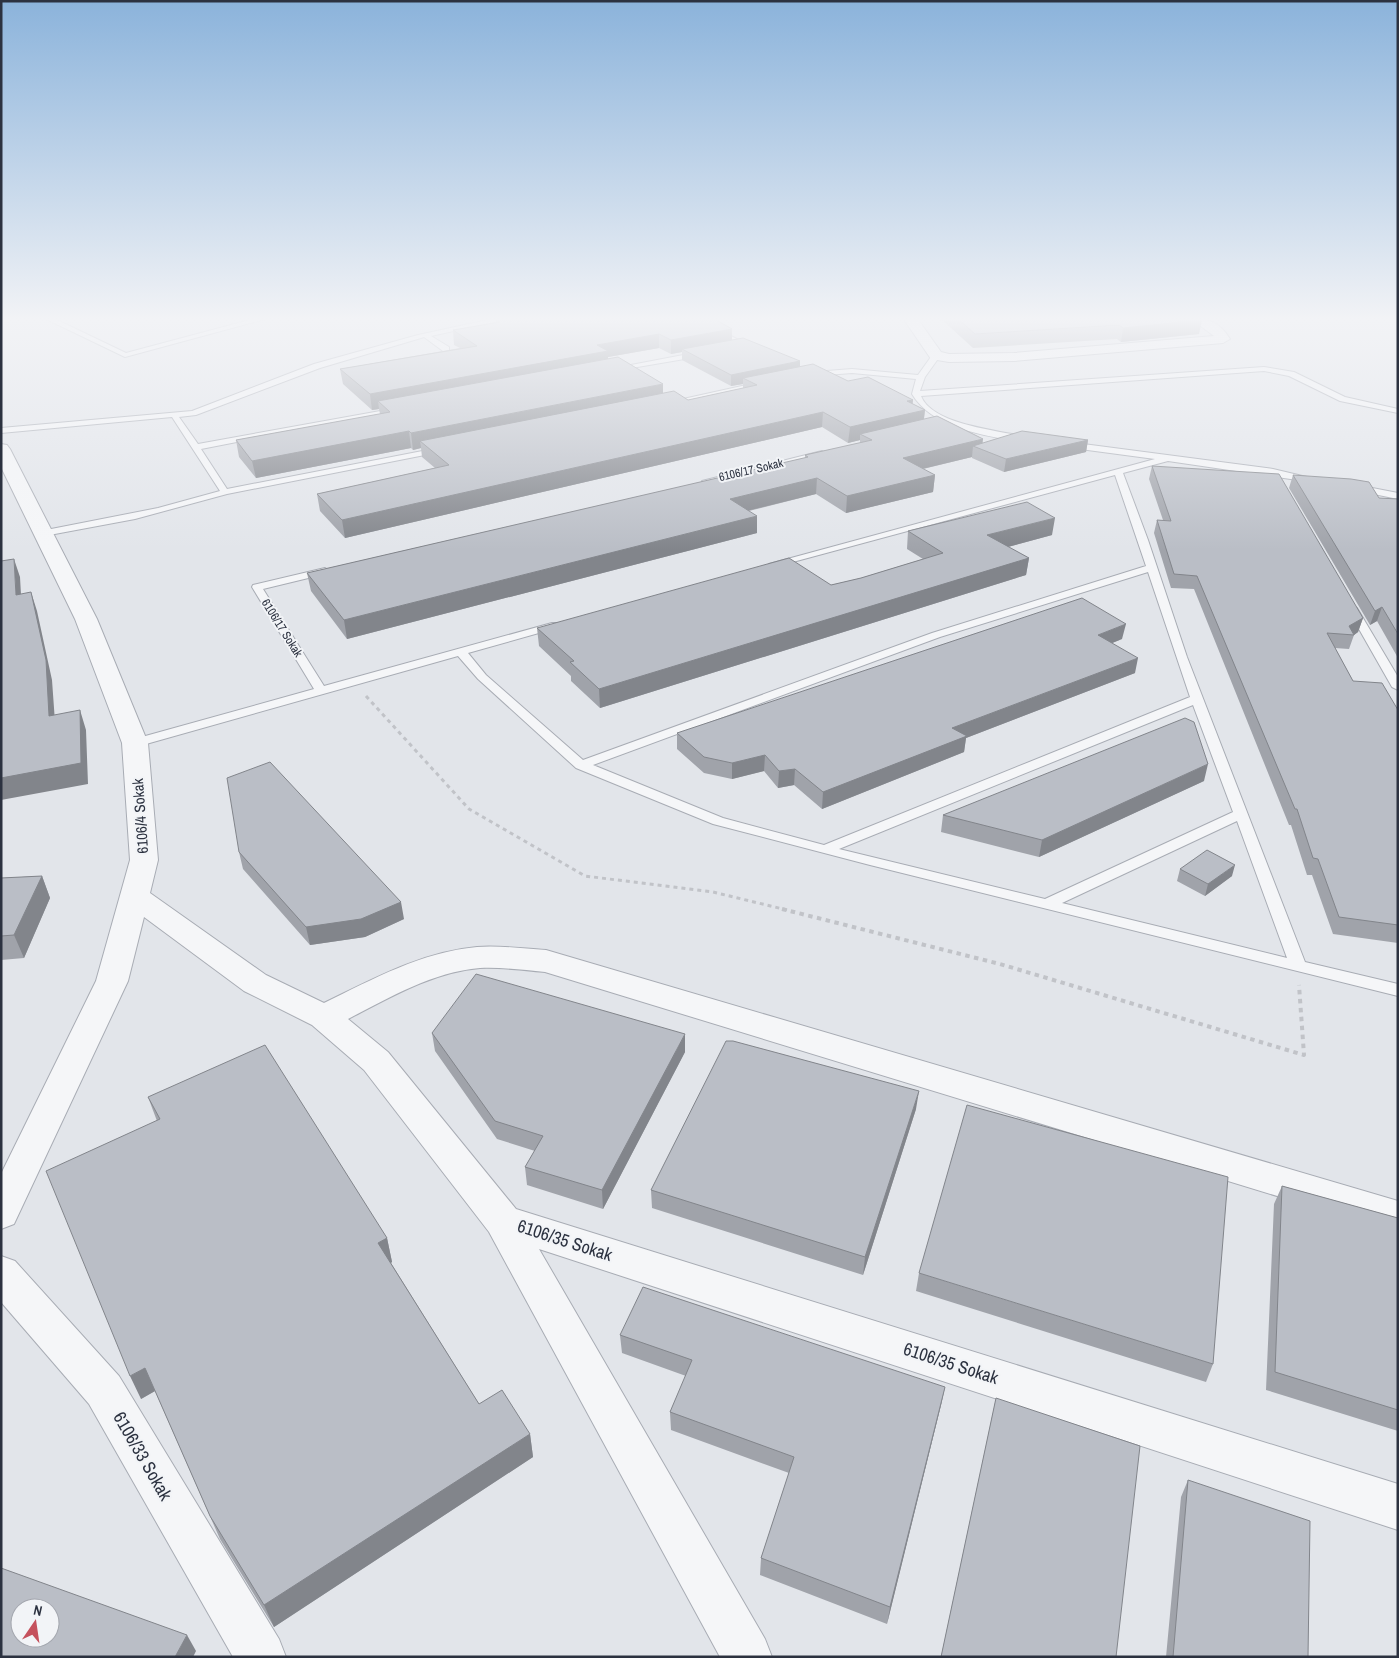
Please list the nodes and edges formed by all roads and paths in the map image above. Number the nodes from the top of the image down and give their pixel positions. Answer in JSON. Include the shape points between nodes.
{"nodes":[{"id":1,"x":240,"y":395,"type":"edge"},
{"id":2,"x":707,"y":395,"type":"edge"},
{"id":3,"x":916,"y":395,"type":"edge"},
{"id":4,"x":1335,"y":395,"type":"edge"},
{"id":5,"x":660,"y":405,"type":"edge"},
{"id":6,"x":410,"y":407,"type":"edge"},
{"id":7,"x":1398,"y":411,"type":"edge"},
{"id":8,"x":174,"y":415,"type":"junction"},
{"id":9,"x":954,"y":422,"type":"junction"},
{"id":10,"x":935,"y":427,"type":"edge"},
{"id":11,"x":1,"y":431,"type":"edge"},
{"id":12,"x":1037,"y":441,"type":"edge"},
{"id":13,"x":1056,"y":443,"type":"edge"},
{"id":14,"x":196,"y":448,"type":"junction"},
{"id":15,"x":448,"y":448,"type":"edge"},
{"id":16,"x":1,"y":449,"type":"edge"},
{"id":17,"x":828,"y":452,"type":"edge"},
{"id":18,"x":1169,"y":458,"type":"junction"},
{"id":19,"x":1118,"y":472,"type":"junction"},
{"id":20,"x":1273,"y":472,"type":"junction"},
{"id":21,"x":1321,"y":481,"type":"edge"},
{"id":22,"x":692,"y":484,"type":"edge"},
{"id":23,"x":1350,"y":487,"type":"edge"},
{"id":24,"x":1283,"y":489,"type":"edge"},
{"id":25,"x":225,"y":492,"type":"junction"},
{"id":26,"x":1398,"y":496,"type":"edge"},
{"id":27,"x":44,"y":533,"type":"junction"},
{"id":28,"x":761,"y":567,"type":"edge"},
{"id":29,"x":1152,"y":568,"type":"junction"},
{"id":30,"x":332,"y":570,"type":"edge"},
{"id":31,"x":1348,"y":601,"type":"edge"},
{"id":32,"x":571,"y":620,"type":"edge"},
{"id":33,"x":460,"y":651,"type":"junction"},
{"id":34,"x":1398,"y":687,"type":"edge"},
{"id":35,"x":321,"y":691,"type":"junction"},
{"id":36,"x":366,"y":696,"type":"dead end"},
{"id":37,"x":1197,"y":699,"type":"junction"},
{"id":38,"x":134,"y":743,"type":"junction"},
{"id":39,"x":582,"y":765,"type":"junction"},
{"id":40,"x":1241,"y":814,"type":"junction"},
{"id":41,"x":826,"y":849,"type":"junction"},
{"id":42,"x":134,"y":896,"type":"junction"},
{"id":43,"x":1047,"y":904,"type":"junction"},
{"id":44,"x":1298,"y":965,"type":"junction"},
{"id":45,"x":1398,"y":990,"type":"edge"},
{"id":46,"x":324,"y":1017,"type":"junction"},
{"id":47,"x":1,"y":1213,"type":"edge"},
{"id":48,"x":1398,"y":1218,"type":"edge"},
{"id":49,"x":504,"y":1221,"type":"junction"},
{"id":50,"x":1,"y":1272,"type":"edge"},
{"id":51,"x":1398,"y":1507,"type":"edge"},
{"id":52,"x":261,"y":1657,"type":"edge"},
{"id":53,"x":747,"y":1657,"type":"edge"}],
"edges":[{"from":1,"to":8,"type":"lane","via":[[193,413]]},
{"from":2,"to":5,"type":"lane"},
{"from":3,"to":9,"type":"lane","via":[[919,403],[933,413]]},
{"from":4,"to":7,"type":"lane"},
{"from":6,"to":14,"type":"lane"},
{"from":8,"to":11,"type":"lane"},
{"from":8,"to":14,"type":"lane"},
{"from":9,"to":10,"type":"lane"},
{"from":9,"to":12,"type":"lane"},
{"from":13,"to":18,"type":"lane"},
{"from":14,"to":25,"type":"lane"},
{"from":15,"to":25,"type":"lane"},
{"from":16,"to":27,"type":"street","name":"6106/4 Sokak"},
{"from":17,"to":22,"type":"lane","name":"6106/17 Sokak"},
{"from":18,"to":19,"type":"lane"},
{"from":18,"to":20,"type":"lane"},
{"from":19,"to":28,"type":"lane"},
{"from":19,"to":29,"type":"lane"},
{"from":20,"to":21,"type":"lane"},
{"from":20,"to":24,"type":"lane"},
{"from":23,"to":26,"type":"lane"},
{"from":25,"to":27,"type":"lane","via":[[148,513]]},
{"from":27,"to":38,"type":"street","name":"6106/4 Sokak","via":[[86,619]]},
{"from":29,"to":37,"type":"lane"},
{"from":29,"to":39,"type":"lane","via":[[1050,596],[810,679]]},
{"from":30,"to":35,"type":"lane","name":"6106/17 Sokak","via":[[257,587]]},
{"from":31,"to":34,"type":"lane"},
{"from":32,"to":33,"type":"lane"},
{"from":33,"to":35,"type":"lane"},
{"from":33,"to":39,"type":"lane","via":[[482,677]]},
{"from":35,"to":38,"type":"lane"},
{"from":36,"to":44,"type":"path","via":[[469,810],[585,876],[722,894],[1000,964],[1304,1056]]},
{"from":37,"to":40,"type":"lane"},
{"from":37,"to":41,"type":"lane"},
{"from":38,"to":42,"type":"street","name":"6106/4 Sokak","via":[[144,860]]},
{"from":39,"to":41,"type":"lane","via":[[718,821]]},
{"from":40,"to":43,"type":"lane"},
{"from":40,"to":44,"type":"lane"},
{"from":41,"to":43,"type":"lane"},
{"from":42,"to":46,"type":"street","via":[[256,982]]},
{"from":42,"to":47,"type":"street","name":"6106/4 Sokak","via":[[112,981]]},
{"from":43,"to":44,"type":"lane"},
{"from":44,"to":45,"type":"lane"},
{"from":46,"to":48,"type":"street","via":[[412,974],[442,965],[470,958],[546,961]]},
{"from":46,"to":49,"type":"street","via":[[376,1061]]},
{"from":49,"to":51,"type":"street","name":"6106/35 Sokak"},
{"from":49,"to":53,"type":"street"},
{"from":50,"to":52,"type":"street","name":"6106/33 Sokak","via":[[104,1390]]}]}
